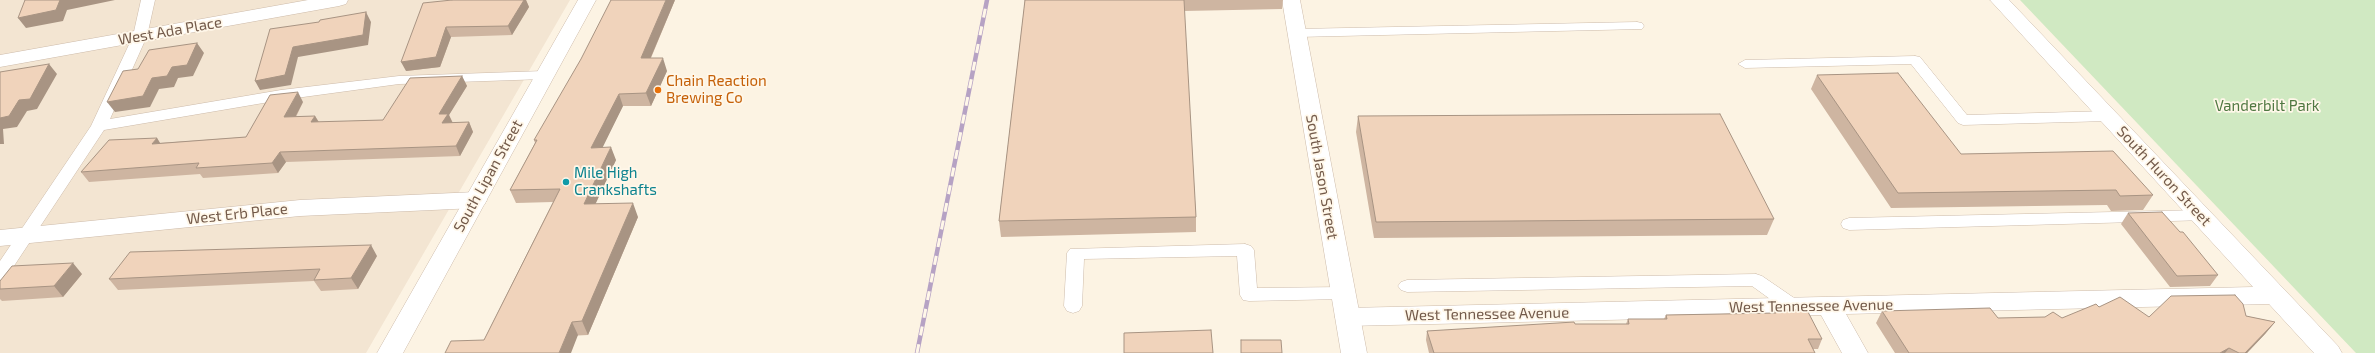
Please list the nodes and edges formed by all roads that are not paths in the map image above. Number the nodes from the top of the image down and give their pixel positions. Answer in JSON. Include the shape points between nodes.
{"nodes":[{"id":1,"x":148,"y":0,"type":"edge"},
{"id":2,"x":339,"y":0,"type":"edge"},
{"id":3,"x":587,"y":0,"type":"edge"},
{"id":4,"x":1291,"y":0,"type":"edge"},
{"id":5,"x":1999,"y":0,"type":"edge"},
{"id":6,"x":1637,"y":26,"type":"dead end"},
{"id":7,"x":1297,"y":33,"type":"junction"},
{"id":8,"x":140,"y":36,"type":"junction"},
{"id":9,"x":0,"y":61,"type":"edge"},
{"id":10,"x":1745,"y":64,"type":"dead end"},
{"id":11,"x":544,"y":75,"type":"junction"},
{"id":12,"x":2108,"y":116,"type":"junction"},
{"id":13,"x":99,"y":126,"type":"junction"},
{"id":14,"x":476,"y":200,"type":"junction"},
{"id":15,"x":2201,"y":216,"type":"junction"},
{"id":16,"x":1849,"y":224,"type":"dead end"},
{"id":17,"x":28,"y":236,"type":"junction"},
{"id":18,"x":0,"y":238,"type":"edge"},
{"id":19,"x":0,"y":274,"type":"edge"},
{"id":20,"x":1407,"y":286,"type":"dead end"},
{"id":21,"x":1343,"y":293,"type":"junction"},
{"id":22,"x":2275,"y":295,"type":"junction"},
{"id":23,"x":1073,"y":306,"type":"dead end"},
{"id":24,"x":1794,"y":306,"type":"junction"},
{"id":25,"x":1829,"y":306,"type":"junction"},
{"id":26,"x":1347,"y":317,"type":"junction"},
{"id":27,"x":390,"y":353,"type":"edge"},
{"id":28,"x":1354,"y":353,"type":"edge"},
{"id":29,"x":1855,"y":353,"type":"edge"},
{"id":30,"x":2329,"y":353,"type":"edge"}],
"edges":[{"from":1,"to":8,"type":"lane"},
{"from":2,"to":8,"type":"street","name":"West Ada Place"},
{"from":3,"to":11,"type":"street","name":"South Lipan Street"},
{"from":4,"to":7,"type":"street","name":"South Jason Street"},
{"from":5,"to":12,"type":"street","name":"South Huron Street"},
{"from":6,"to":7,"type":"lane"},
{"from":7,"to":21,"type":"street","name":"South Jason Street"},
{"from":8,"to":9,"type":"street","name":"West Ada Place"},
{"from":8,"to":13,"type":"lane"},
{"from":10,"to":12,"type":"lane","via":[[1915,60],[1963,120]]},
{"from":11,"to":13,"type":"lane","via":[[399,80],[281,95]]},
{"from":11,"to":14,"type":"street","name":"South Lipan Street"},
{"from":12,"to":15,"type":"street","name":"South Huron Street"},
{"from":13,"to":17,"type":"lane"},
{"from":14,"to":17,"type":"street","name":"West Erb Place","via":[[300,208]]},
{"from":14,"to":27,"type":"street","name":"South Lipan Street"},
{"from":15,"to":16,"type":"lane"},
{"from":15,"to":22,"type":"street","name":"South Huron Street"},
{"from":17,"to":18,"type":"street","name":"West Erb Place"},
{"from":17,"to":19,"type":"lane"},
{"from":20,"to":24,"type":"lane","via":[[1756,280]]},
{"from":21,"to":23,"type":"lane","via":[[1249,295],[1245,250],[1076,253]]},
{"from":21,"to":26,"type":"street","name":"South Jason Street"},
{"from":22,"to":25,"type":"street","name":"West Tennessee Avenue"},
{"from":22,"to":30,"type":"street","name":"South Huron Street"},
{"from":24,"to":25,"type":"street","name":"West Tennessee Avenue"},
{"from":24,"to":26,"type":"street","name":"West Tennessee Avenue"},
{"from":25,"to":29,"type":"street"},
{"from":26,"to":28,"type":"street","name":"South Jason Street"}]}
